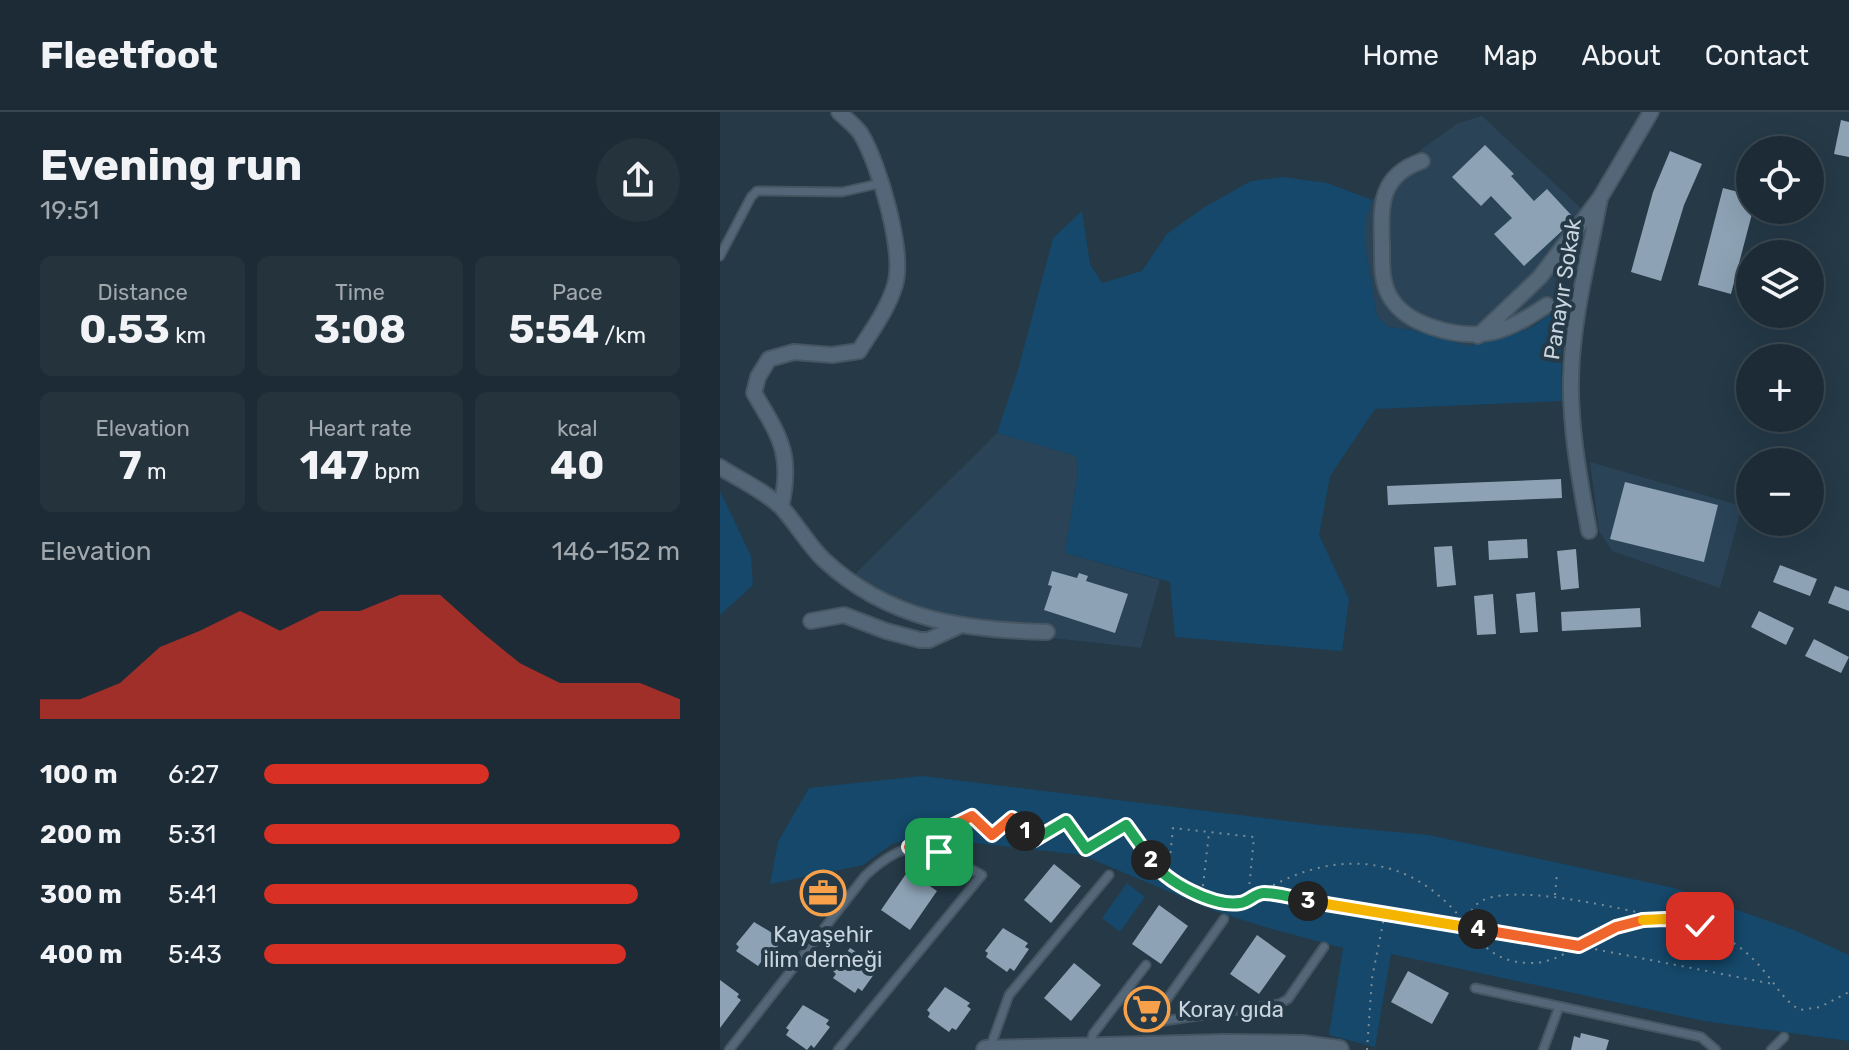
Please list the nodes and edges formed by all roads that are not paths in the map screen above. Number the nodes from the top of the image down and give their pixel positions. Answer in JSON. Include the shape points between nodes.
{"nodes":[{"id":1,"x":839,"y":112,"type":"edge"},
{"id":2,"x":1651,"y":112,"type":"edge"},
{"id":3,"x":1422,"y":161,"type":"dead end"},
{"id":4,"x":882,"y":183,"type":"junction"},
{"id":5,"x":1600,"y":198,"type":"junction"},
{"id":6,"x":720,"y":256,"type":"edge"},
{"id":7,"x":1547,"y":305,"type":"dead end"},
{"id":8,"x":1478,"y":336,"type":"junction"},
{"id":9,"x":720,"y":467,"type":"edge"},
{"id":10,"x":781,"y":507,"type":"junction"},
{"id":11,"x":1589,"y":531,"type":"dead end"},
{"id":12,"x":811,"y":621,"type":"dead end"},
{"id":13,"x":961,"y":624,"type":"junction"},
{"id":14,"x":1047,"y":632,"type":"dead end"},
{"id":15,"x":1109,"y":875,"type":"dead end"},
{"id":16,"x":1224,"y":919,"type":"dead end"},
{"id":17,"x":1324,"y":947,"type":"dead end"},
{"id":18,"x":1146,"y":965,"type":"dead end"},
{"id":19,"x":1475,"y":988,"type":"dead end"},
{"id":20,"x":1559,"y":1007,"type":"junction"},
{"id":21,"x":1150,"y":1023,"type":"junction"},
{"id":22,"x":1784,"y":1037,"type":"dead end"},
{"id":23,"x":1142,"y":1046,"type":"junction"},
{"id":24,"x":1091,"y":1047,"type":"junction"},
{"id":25,"x":988,"y":1049,"type":"edge"},
{"id":26,"x":729,"y":1050,"type":"edge"},
{"id":27,"x":838,"y":1050,"type":"edge"},
{"id":28,"x":1339,"y":1050,"type":"edge"},
{"id":29,"x":1543,"y":1050,"type":"edge"},
{"id":30,"x":1716,"y":1050,"type":"edge"},
{"id":31,"x":1771,"y":1050,"type":"edge"}],
"edges":[{"from":1,"to":4,"type":"street","via":[[860,132]]},
{"from":2,"to":5,"type":"street"},
{"from":3,"to":8,"type":"street","via":[[1407,166],[1389,184],[1382,203],[1384,284],[1392,301],[1421,323]]},
{"from":4,"to":6,"type":"lane","via":[[842,192],[757,191]]},
{"from":4,"to":10,"type":"street","via":[[896,282],[859,351],[794,352],[769,359],[758,377],[754,393],[782,441],[786,482]]},
{"from":5,"to":8,"type":"street","via":[[1540,277]]},
{"from":5,"to":11,"type":"street","name":"Panayır Sokak","via":[[1574,326],[1571,381],[1575,448]]},
{"from":7,"to":8,"type":"street","via":[[1510,328]]},
{"from":9,"to":10,"type":"street"},
{"from":10,"to":13,"type":"street","via":[[823,560],[874,596],[925,619]]},
{"from":12,"to":13,"type":"street","via":[[844,615],[920,640]]},
{"from":13,"to":14,"type":"street"},
{"from":15,"to":25,"type":"lane","via":[[1009,995]]},
{"from":16,"to":21,"type":"lane"},
{"from":17,"to":21,"type":"lane","via":[[1279,1004]]},
{"from":18,"to":24,"type":"lane","via":[[1093,1034]]},
{"from":19,"to":20,"type":"lane"},
{"from":20,"to":29,"type":"lane"},
{"from":20,"to":30,"type":"lane","via":[[1701,1037]]},
{"from":21,"to":23,"type":"lane"},
{"from":22,"to":31,"type":"lane"},
{"from":23,"to":24,"type":"street"},
{"from":23,"to":28,"type":"street","via":[[1302,1045]]},
{"from":24,"to":25,"type":"street"},
{"from":26,"to":27,"type":"lane","via":[[882,860],[909,847],[939,852],[982,875]]}]}
